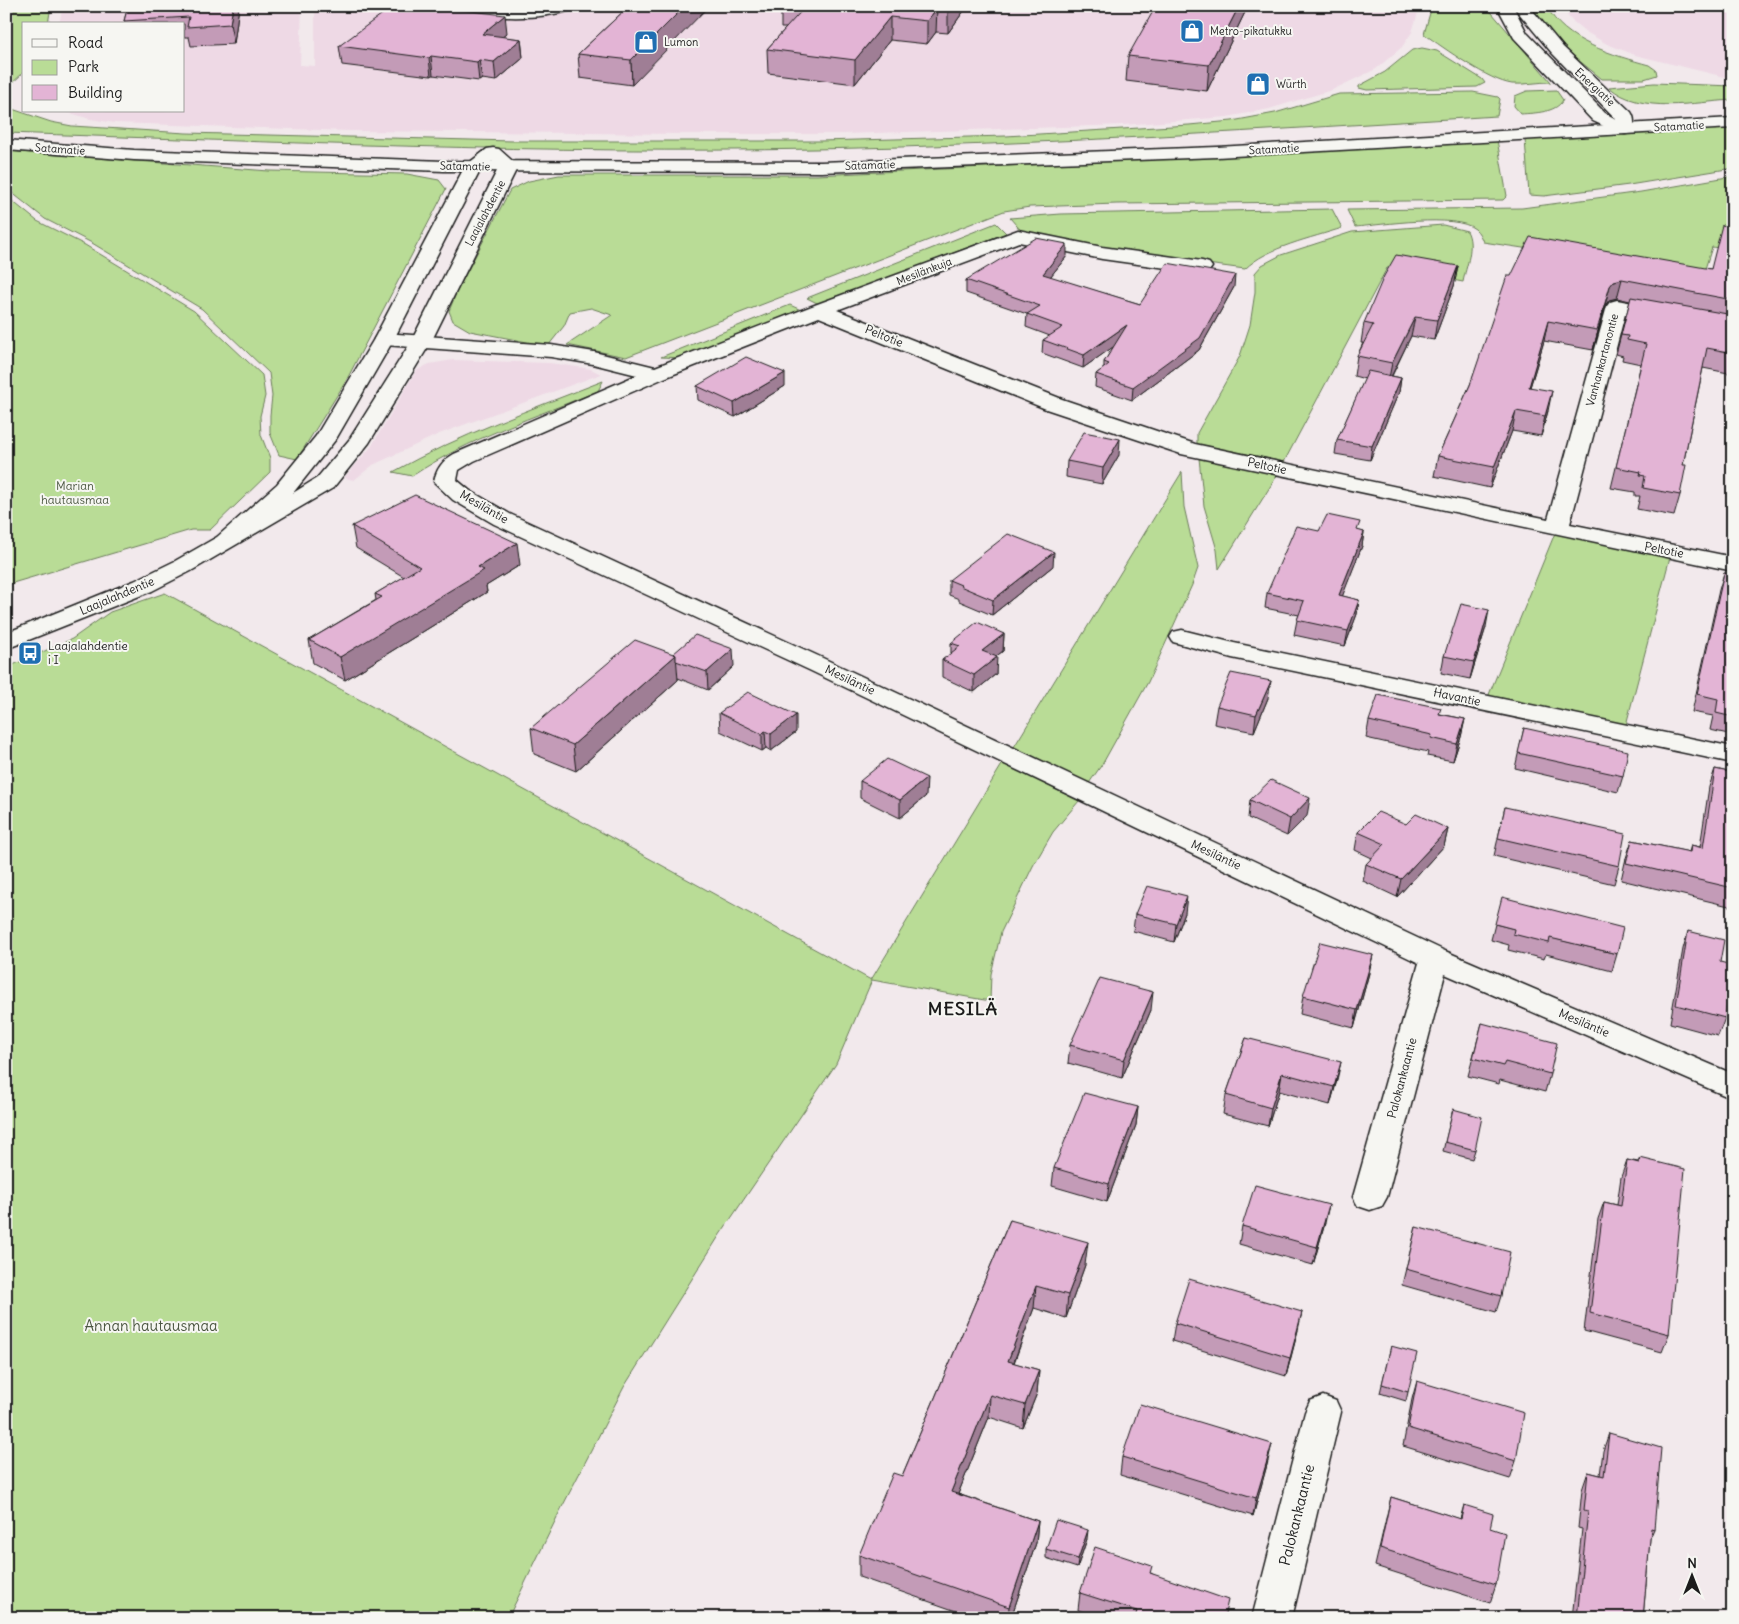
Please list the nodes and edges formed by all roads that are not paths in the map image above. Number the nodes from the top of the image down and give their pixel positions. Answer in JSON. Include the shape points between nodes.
{"nodes":[{"id":1,"x":445,"y":6,"type":"edge"},
{"id":2,"x":571,"y":6,"type":"edge"},
{"id":3,"x":1505,"y":6,"type":"edge"},
{"id":4,"x":1521,"y":6,"type":"edge"},
{"id":5,"x":1733,"y":110,"type":"edge"},
{"id":6,"x":1599,"y":117,"type":"junction"},
{"id":7,"x":1625,"y":122,"type":"junction"},
{"id":8,"x":1733,"y":122,"type":"edge"},
{"id":9,"x":6,"y":140,"type":"edge"},
{"id":10,"x":6,"y":146,"type":"edge"},
{"id":11,"x":494,"y":153,"type":"junction"},
{"id":12,"x":474,"y":166,"type":"junction"},
{"id":13,"x":509,"y":166,"type":"junction"},
{"id":14,"x":1202,"y":267,"type":"edge"},
{"id":15,"x":819,"y":310,"type":"junction"},
{"id":16,"x":1733,"y":328,"type":"edge"},
{"id":17,"x":384,"y":339,"type":"junction"},
{"id":18,"x":421,"y":342,"type":"junction"},
{"id":19,"x":657,"y":374,"type":"junction"},
{"id":20,"x":1557,"y":528,"type":"junction"},
{"id":21,"x":225,"y":542,"type":"junction"},
{"id":22,"x":1733,"y":564,"type":"edge"},
{"id":23,"x":1182,"y":637,"type":"dead end"},
{"id":24,"x":6,"y":642,"type":"edge"},
{"id":25,"x":1733,"y":755,"type":"edge"},
{"id":26,"x":1435,"y":958,"type":"junction"},
{"id":27,"x":1733,"y":1087,"type":"edge"},
{"id":28,"x":1370,"y":1198,"type":"dead end"},
{"id":29,"x":1323,"y":1412,"type":"dead end"},
{"id":30,"x":1272,"y":1618,"type":"edge"}],
"edges":[{"from":1,"to":2,"type":"street","via":[[532,14]]},
{"from":3,"to":6,"type":"street","name":"Energiatie","via":[[1520,35]]},
{"from":4,"to":7,"type":"street","name":"Energiatie","via":[[1541,34]]},
{"from":5,"to":7,"type":"street","name":"Satamatie"},
{"from":6,"to":7,"type":"street","name":"Energiatie"},
{"from":6,"to":11,"type":"street","name":"Satamatie","via":[[983,149],[816,153]]},
{"from":7,"to":8,"type":"street","name":"Satamatie"},
{"from":7,"to":13,"type":"street","name":"Satamatie","via":[[1218,152],[831,166]]},
{"from":9,"to":11,"type":"street","name":"Satamatie"},
{"from":10,"to":12,"type":"street","name":"Satamatie","via":[[152,155]]},
{"from":11,"to":12,"type":"street","name":"Laajalahdentie"},
{"from":11,"to":13,"type":"street","name":"Laajalahdentie"},
{"from":12,"to":13,"type":"street","name":"Satamatie"},
{"from":12,"to":17,"type":"street","name":"Laajalahdentie"},
{"from":13,"to":18,"type":"street","name":"Laajalahdentie"},
{"from":14,"to":15,"type":"street","name":"Mesilänkuja","via":[[1102,253],[1018,236]]},
{"from":15,"to":19,"type":"street","name":"Mesilänkuja"},
{"from":15,"to":20,"type":"street","name":"Peltotie","via":[[1054,404],[1189,449]]},
{"from":16,"to":20,"type":"street","name":"Vanhankartanontie","via":[[1617,306]]},
{"from":17,"to":18,"type":"street"},
{"from":17,"to":21,"type":"street","name":"Laajalahdentie","via":[[325,439],[285,489]]},
{"from":18,"to":19,"type":"street","via":[[551,351]]},
{"from":18,"to":21,"type":"street","name":"Laajalahdentie","via":[[358,443],[325,483]]},
{"from":19,"to":26,"type":"street","name":"Mesiläntie","via":[[454,462],[446,473],[446,482],[461,496],[502,519]]},
{"from":20,"to":22,"type":"street","name":"Peltotie"},
{"from":21,"to":24,"type":"street","name":"Laajalahdentie","via":[[143,586]]},
{"from":23,"to":25,"type":"street","name":"Havantie"},
{"from":26,"to":27,"type":"street","name":"Mesiläntie"},
{"from":26,"to":28,"type":"street","name":"Palokankaantie"},
{"from":29,"to":30,"type":"street","name":"Palokankaantie"}]}
